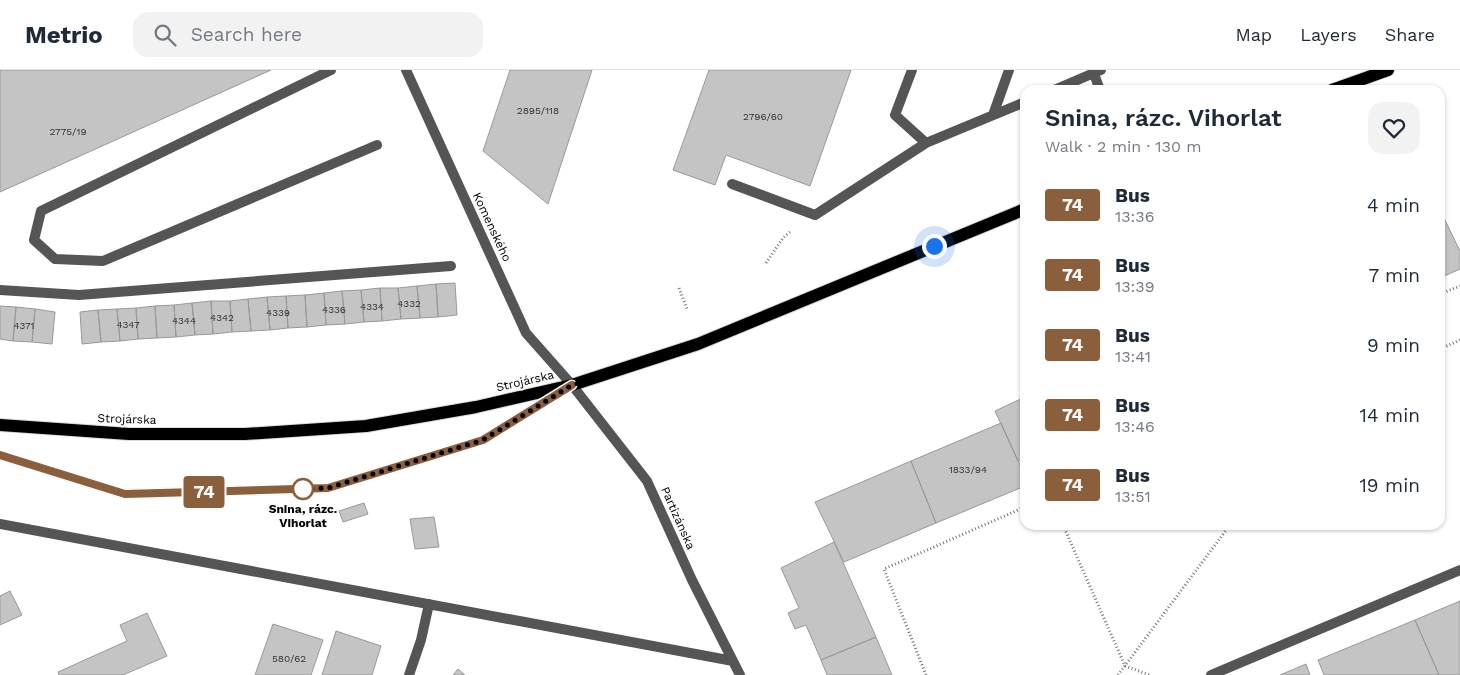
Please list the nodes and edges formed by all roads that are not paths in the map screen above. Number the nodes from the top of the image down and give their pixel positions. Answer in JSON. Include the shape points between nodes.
{"nodes":[{"id":1,"x":406,"y":70,"type":"edge"},
{"id":2,"x":912,"y":70,"type":"edge"},
{"id":3,"x":1009,"y":70,"type":"edge"},
{"id":4,"x":1388,"y":70,"type":"edge"},
{"id":5,"x":326,"y":71,"type":"edge"},
{"id":6,"x":1098,"y":72,"type":"edge"},
{"id":7,"x":1066,"y":85,"type":"edge"},
{"id":8,"x":1099,"y":85,"type":"edge"},
{"id":9,"x":1346,"y":85,"type":"edge"},
{"id":10,"x":1020,"y":104,"type":"edge"},
{"id":11,"x":993,"y":115,"type":"junction"},
{"id":12,"x":926,"y":143,"type":"junction"},
{"id":13,"x":377,"y":145,"type":"dead end"},
{"id":14,"x":732,"y":184,"type":"dead end"},
{"id":15,"x":1020,"y":211,"type":"edge"},
{"id":16,"x":451,"y":266,"type":"dead end"},
{"id":17,"x":0,"y":290,"type":"edge"},
{"id":18,"x":572,"y":385,"type":"junction"},
{"id":19,"x":0,"y":425,"type":"edge"},
{"id":20,"x":0,"y":455,"type":"edge"},
{"id":21,"x":0,"y":524,"type":"edge"},
{"id":22,"x":1460,"y":570,"type":"edge"},
{"id":23,"x":429,"y":604,"type":"junction"},
{"id":24,"x":733,"y":661,"type":"junction"},
{"id":25,"x":409,"y":675,"type":"edge"},
{"id":26,"x":740,"y":675,"type":"edge"},
{"id":27,"x":1211,"y":675,"type":"edge"}],
"edges":[{"from":1,"to":18,"type":"street","name":"Komenského","via":[[526,333]]},
{"from":2,"to":12,"type":"street","via":[[895,115]]},
{"from":3,"to":11,"type":"street"},
{"from":4,"to":9,"type":"main road"},
{"from":5,"to":13,"type":"street","via":[[41,211],[34,240],[55,259],[103,262]]},
{"from":6,"to":7,"type":"street"},
{"from":6,"to":8,"type":"street"},
{"from":10,"to":11,"type":"street"},
{"from":11,"to":12,"type":"street"},
{"from":12,"to":14,"type":"street","via":[[815,215]]},
{"from":15,"to":18,"type":"main road","name":"Strojárska","via":[[698,344]]},
{"from":16,"to":17,"type":"street","via":[[79,295]]},
{"from":18,"to":19,"type":"main road","name":"Strojárska","via":[[476,407],[366,426],[245,434],[129,434]]},
{"from":18,"to":20,"type":"street","via":[[483,440],[328,488],[125,494]]},
{"from":18,"to":24,"type":"street","name":"Partizánska","via":[[648,481]]},
{"from":21,"to":23,"type":"street"},
{"from":22,"to":27,"type":"street"},
{"from":23,"to":24,"type":"street"},
{"from":23,"to":25,"type":"street"},
{"from":24,"to":26,"type":"street","name":"Partizánska"}]}
